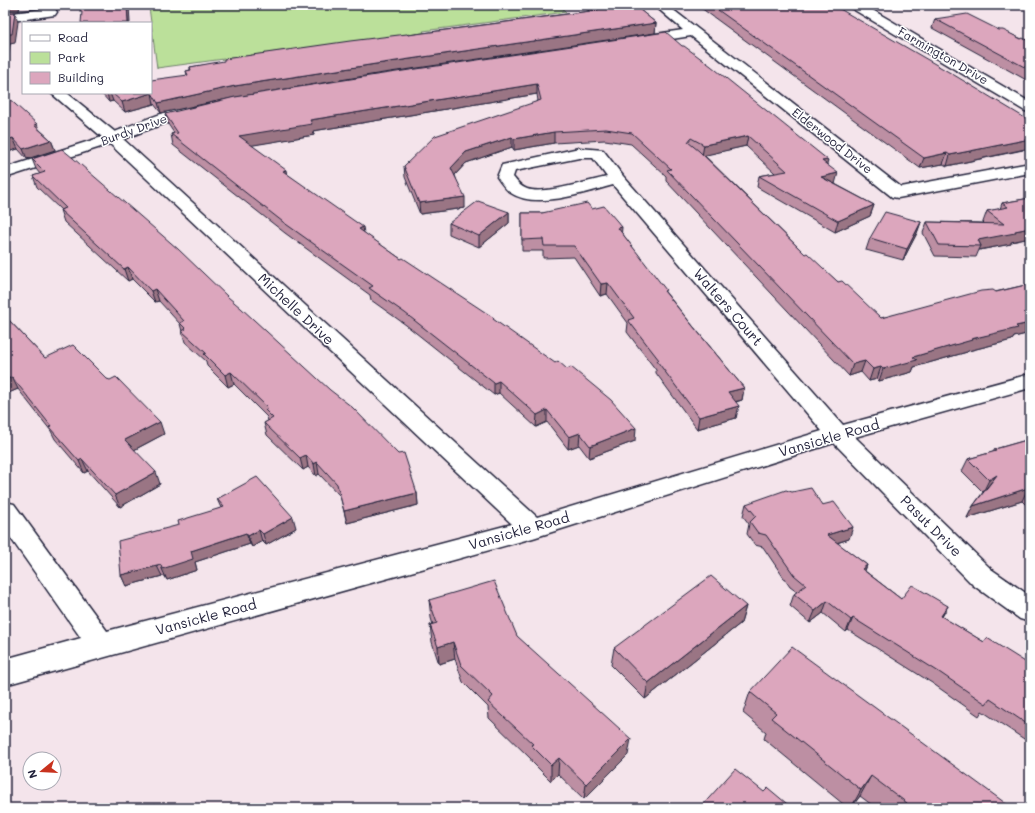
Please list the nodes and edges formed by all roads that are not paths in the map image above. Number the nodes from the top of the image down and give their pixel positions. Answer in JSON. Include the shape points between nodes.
{"nodes":[{"id":1,"x":660,"y":5,"type":"edge"},
{"id":2,"x":855,"y":5,"type":"edge"},
{"id":3,"x":52,"y":13,"type":"edge"},
{"id":4,"x":5,"y":18,"type":"edge"},
{"id":5,"x":693,"y":32,"type":"junction"},
{"id":6,"x":624,"y":42,"type":"edge"},
{"id":7,"x":59,"y":94,"type":"edge"},
{"id":8,"x":207,"y":108,"type":"edge"},
{"id":9,"x":1030,"y":108,"type":"edge"},
{"id":10,"x":112,"y":138,"type":"junction"},
{"id":11,"x":1030,"y":168,"type":"edge"},
{"id":12,"x":5,"y":174,"type":"edge"},
{"id":13,"x":617,"y":179,"type":"junction"},
{"id":14,"x":1030,"y":381,"type":"edge"},
{"id":15,"x":838,"y":434,"type":"junction"},
{"id":16,"x":5,"y":511,"type":"edge"},
{"id":17,"x":533,"y":528,"type":"junction"},
{"id":18,"x":1030,"y":611,"type":"edge"},
{"id":19,"x":101,"y":645,"type":"junction"},
{"id":20,"x":5,"y":672,"type":"edge"}],
"edges":[{"from":1,"to":5,"type":"street","name":"Elderwood Drive"},
{"from":2,"to":9,"type":"street","name":"Farmington Drive"},
{"from":3,"to":4,"type":"street"},
{"from":5,"to":6,"type":"street"},
{"from":5,"to":11,"type":"street","name":"Elderwood Drive","via":[[898,193]]},
{"from":7,"to":10,"type":"street","name":"Michelle Drive"},
{"from":8,"to":10,"type":"street","name":"Burdy Drive","via":[[170,116]]},
{"from":10,"to":12,"type":"street","name":"Burdy Drive"},
{"from":10,"to":17,"type":"street","name":"Michelle Drive"},
{"from":13,"to":13,"type":"street","name":"Walters Court","via":[[598,153],[579,153],[508,168],[506,177],[512,188],[524,194],[541,196]]},
{"from":13,"to":15,"type":"street","name":"Walters Court"},
{"from":14,"to":15,"type":"street","name":"Vansickle Road"},
{"from":15,"to":17,"type":"street","name":"Vansickle Road"},
{"from":15,"to":18,"type":"street","name":"Pasut Drive","via":[[982,577]]},
{"from":16,"to":19,"type":"street"},
{"from":17,"to":19,"type":"street","name":"Vansickle Road"},
{"from":19,"to":20,"type":"street","name":"Vansickle Road"}]}
